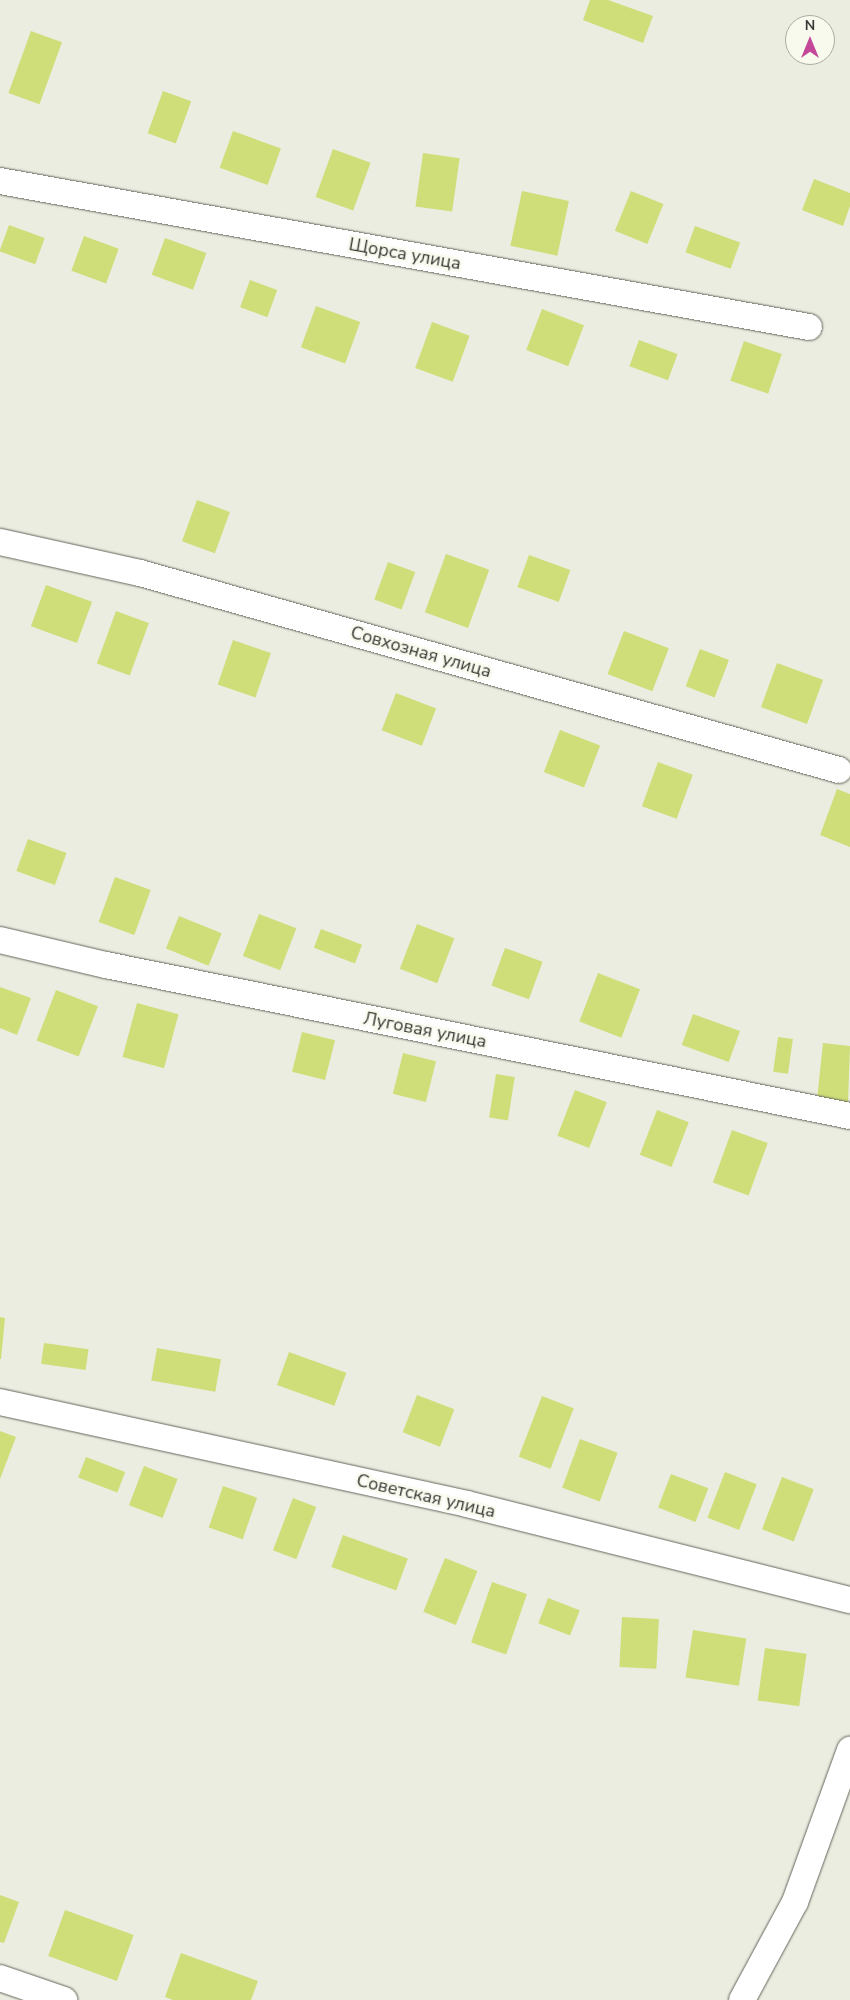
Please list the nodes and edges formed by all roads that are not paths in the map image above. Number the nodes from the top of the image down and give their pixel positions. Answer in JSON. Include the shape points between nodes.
{"nodes":[{"id":1,"x":0,"y":181,"type":"edge"},
{"id":2,"x":809,"y":327,"type":"dead end"},
{"id":3,"x":0,"y":542,"type":"edge"},
{"id":4,"x":839,"y":770,"type":"dead end"},
{"id":5,"x":0,"y":940,"type":"edge"},
{"id":6,"x":850,"y":1116,"type":"edge"},
{"id":7,"x":0,"y":1402,"type":"edge"},
{"id":8,"x":850,"y":1600,"type":"edge"},
{"id":9,"x":850,"y":1750,"type":"edge"},
{"id":10,"x":0,"y":1978,"type":"edge"},
{"id":11,"x":64,"y":2000,"type":"edge"},
{"id":12,"x":742,"y":2000,"type":"edge"}],
"edges":[{"from":1,"to":2,"type":"street","name":"Щорса улица"},
{"from":3,"to":4,"type":"street","name":"Совхозная улица","via":[[140,573]]},
{"from":5,"to":6,"type":"street","name":"Луговая улица","via":[[106,965]]},
{"from":7,"to":8,"type":"street","name":"Советская улица","via":[[467,1504]]},
{"from":9,"to":12,"type":"street","via":[[795,1902]]},
{"from":10,"to":11,"type":"street"}]}
